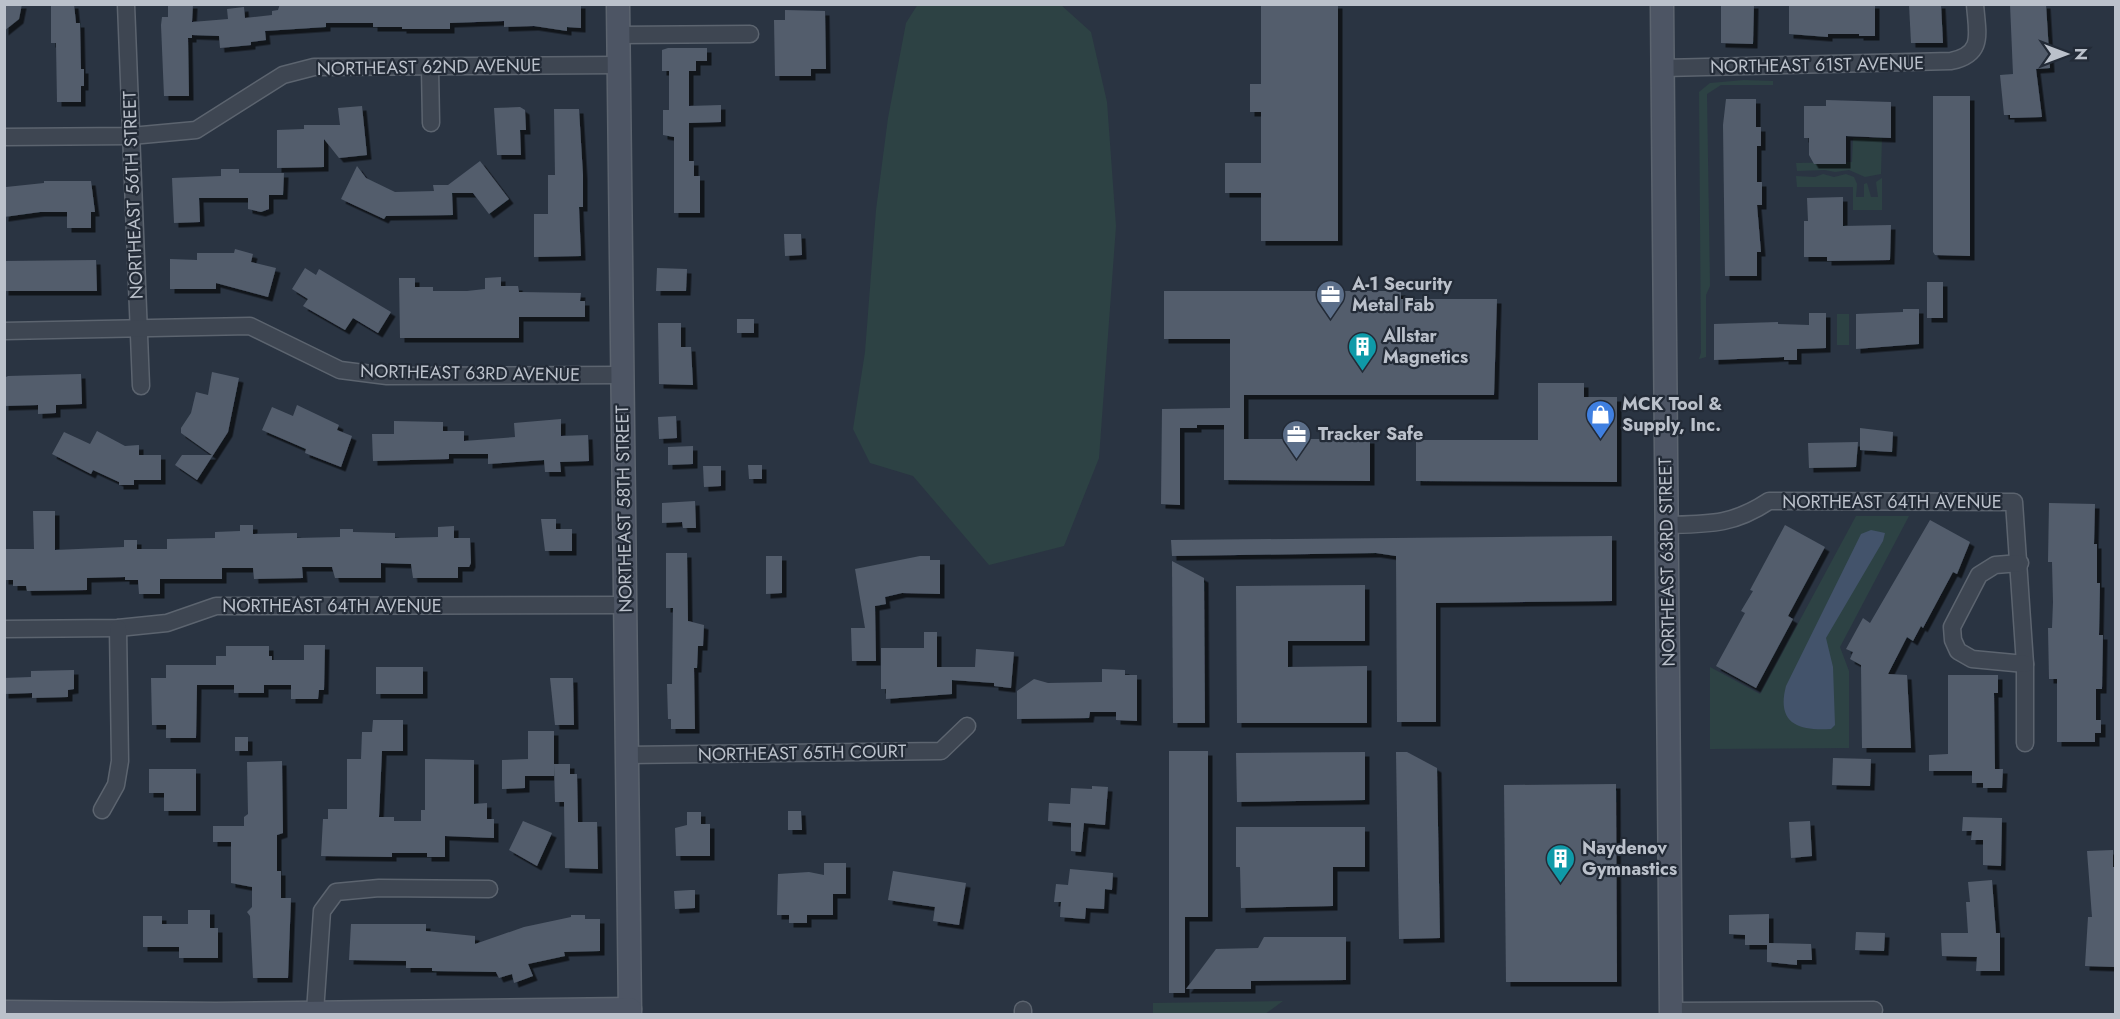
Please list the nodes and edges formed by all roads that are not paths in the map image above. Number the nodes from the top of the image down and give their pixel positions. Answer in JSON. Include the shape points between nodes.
{"nodes":[{"id":1,"x":126,"y":4,"type":"edge"},
{"id":2,"x":618,"y":4,"type":"edge"},
{"id":3,"x":1662,"y":4,"type":"edge"},
{"id":4,"x":1975,"y":4,"type":"edge"},
{"id":5,"x":750,"y":34,"type":"dead end"},
{"id":6,"x":618,"y":35,"type":"junction"},
{"id":7,"x":618,"y":65,"type":"junction"},
{"id":8,"x":430,"y":68,"type":"junction"},
{"id":9,"x":1663,"y":68,"type":"junction"},
{"id":10,"x":431,"y":123,"type":"dead end"},
{"id":11,"x":131,"y":136,"type":"junction"},
{"id":12,"x":4,"y":137,"type":"edge"},
{"id":13,"x":138,"y":329,"type":"junction"},
{"id":14,"x":4,"y":331,"type":"edge"},
{"id":15,"x":622,"y":375,"type":"junction"},
{"id":16,"x":141,"y":386,"type":"dead end"},
{"id":17,"x":1667,"y":525,"type":"junction"},
{"id":18,"x":2020,"y":563,"type":"junction"},
{"id":19,"x":626,"y":604,"type":"junction"},
{"id":20,"x":4,"y":628,"type":"edge"},
{"id":21,"x":118,"y":628,"type":"junction"},
{"id":22,"x":2025,"y":664,"type":"junction"},
{"id":23,"x":967,"y":726,"type":"dead end"},
{"id":24,"x":2025,"y":743,"type":"dead end"},
{"id":25,"x":627,"y":756,"type":"junction"},
{"id":26,"x":102,"y":810,"type":"dead end"},
{"id":27,"x":489,"y":889,"type":"dead end"},
{"id":28,"x":1874,"y":1010,"type":"dead end"},
{"id":29,"x":4,"y":1012,"type":"edge"},
{"id":30,"x":330,"y":1012,"type":"edge"},
{"id":31,"x":630,"y":1012,"type":"edge"},
{"id":32,"x":1672,"y":1013,"type":"edge"}],
"edges":[{"from":1,"to":11,"type":"street","name":"NORTHEAST 56TH STREET"},
{"from":2,"to":6,"type":"street","name":"NORTHEAST 58TH STREET"},
{"from":3,"to":9,"type":"street","name":"NORTHEAST 63RD STREET"},
{"from":4,"to":9,"type":"street","name":"NORTHEAST 61ST AVENUE","via":[[1977,35],[1970,55],[1951,62]]},
{"from":5,"to":6,"type":"street"},
{"from":6,"to":7,"type":"street","name":"NORTHEAST 58TH STREET"},
{"from":7,"to":8,"type":"street","name":"NORTHEAST 62ND AVENUE"},
{"from":7,"to":15,"type":"street","name":"NORTHEAST 58TH STREET"},
{"from":8,"to":10,"type":"street"},
{"from":8,"to":11,"type":"street","name":"NORTHEAST 62ND AVENUE","via":[[314,67],[283,75],[196,130]]},
{"from":9,"to":17,"type":"street","name":"NORTHEAST 63RD STREET"},
{"from":11,"to":12,"type":"street","name":"NORTHEAST 62ND AVENUE"},
{"from":11,"to":13,"type":"street","name":"NORTHEAST 56TH STREET"},
{"from":13,"to":14,"type":"street","name":"NORTHEAST 63RD AVENUE"},
{"from":13,"to":15,"type":"street","name":"NORTHEAST 63RD AVENUE","via":[[250,326],[340,370],[387,376]]},
{"from":13,"to":16,"type":"street","name":"NORTHEAST 56TH STREET"},
{"from":15,"to":19,"type":"street","name":"NORTHEAST 58TH STREET"},
{"from":17,"to":18,"type":"street","name":"NORTHEAST 64TH AVENUE","via":[[1718,524],[1750,514],[1769,501],[2014,502]]},
{"from":17,"to":32,"type":"street","name":"NORTHEAST 63RD STREET"},
{"from":18,"to":22,"type":"street"},
{"from":18,"to":22,"type":"street","via":[[1995,565],[1979,575],[1952,627],[1958,651],[1972,659]]},
{"from":19,"to":21,"type":"street","name":"NORTHEAST 64TH AVENUE","via":[[216,606],[167,623]]},
{"from":19,"to":25,"type":"street","name":"NORTHEAST 58TH STREET"},
{"from":20,"to":21,"type":"street","name":"NORTHEAST 64TH AVENUE"},
{"from":21,"to":26,"type":"street","via":[[120,761],[116,785]]},
{"from":22,"to":24,"type":"street"},
{"from":23,"to":25,"type":"street","name":"NORTHEAST 65TH COURT","via":[[941,751]]},
{"from":25,"to":31,"type":"street","name":"NORTHEAST 58TH STREET"},
{"from":27,"to":30,"type":"street","via":[[379,888],[336,892],[324,908],[321,921]]},
{"from":28,"to":32,"type":"street"},
{"from":29,"to":30,"type":"street"},
{"from":30,"to":31,"type":"street"}]}
